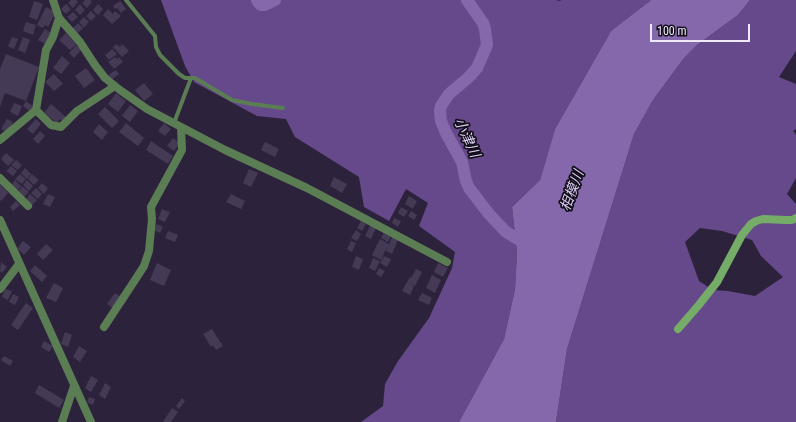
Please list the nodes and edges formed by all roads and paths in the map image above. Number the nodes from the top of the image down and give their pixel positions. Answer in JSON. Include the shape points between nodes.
{"nodes":[{"id":1,"x":53,"y":0,"type":"edge"},
{"id":2,"x":126,"y":0,"type":"edge"},
{"id":3,"x":59,"y":18,"type":"junction"},
{"id":4,"x":191,"y":78,"type":"junction"},
{"id":5,"x":115,"y":86,"type":"junction"},
{"id":6,"x":283,"y":108,"type":"dead end"},
{"id":7,"x":36,"y":110,"type":"junction"},
{"id":8,"x":178,"y":125,"type":"junction"},
{"id":9,"x":0,"y":140,"type":"edge"},
{"id":10,"x":0,"y":178,"type":"edge"},
{"id":11,"x":28,"y":206,"type":"dead end"},
{"id":12,"x":796,"y":218,"type":"edge"},
{"id":13,"x":0,"y":220,"type":"edge"},
{"id":14,"x":447,"y":262,"type":"dead end"},
{"id":15,"x":20,"y":264,"type":"junction"},
{"id":16,"x":1,"y":284,"type":"edge"},
{"id":17,"x":104,"y":327,"type":"dead end"},
{"id":18,"x":678,"y":329,"type":"dead end"},
{"id":19,"x":74,"y":386,"type":"junction"},
{"id":20,"x":62,"y":422,"type":"edge"},
{"id":21,"x":91,"y":422,"type":"edge"}],
"edges":[{"from":1,"to":3,"type":"street"},
{"from":2,"to":4,"type":"lane","via":[[155,36],[160,55],[179,74]]},
{"from":3,"to":5,"type":"street","via":[[80,42],[95,66]]},
{"from":3,"to":7,"type":"street","via":[[46,50]]},
{"from":4,"to":6,"type":"lane","via":[[232,100]]},
{"from":4,"to":8,"type":"lane"},
{"from":5,"to":7,"type":"street","via":[[77,111],[61,127],[51,125]]},
{"from":5,"to":8,"type":"street","via":[[147,109]]},
{"from":7,"to":9,"type":"street"},
{"from":8,"to":14,"type":"street","via":[[307,188]]},
{"from":8,"to":17,"type":"street","via":[[182,150],[151,207],[149,251],[144,266]]},
{"from":10,"to":11,"type":"street"},
{"from":12,"to":18,"type":"main road","via":[[763,219],[751,224],[742,235],[717,282]]},
{"from":13,"to":15,"type":"street"},
{"from":15,"to":16,"type":"street"},
{"from":15,"to":19,"type":"street"},
{"from":19,"to":20,"type":"street"},
{"from":19,"to":21,"type":"street"}]}
